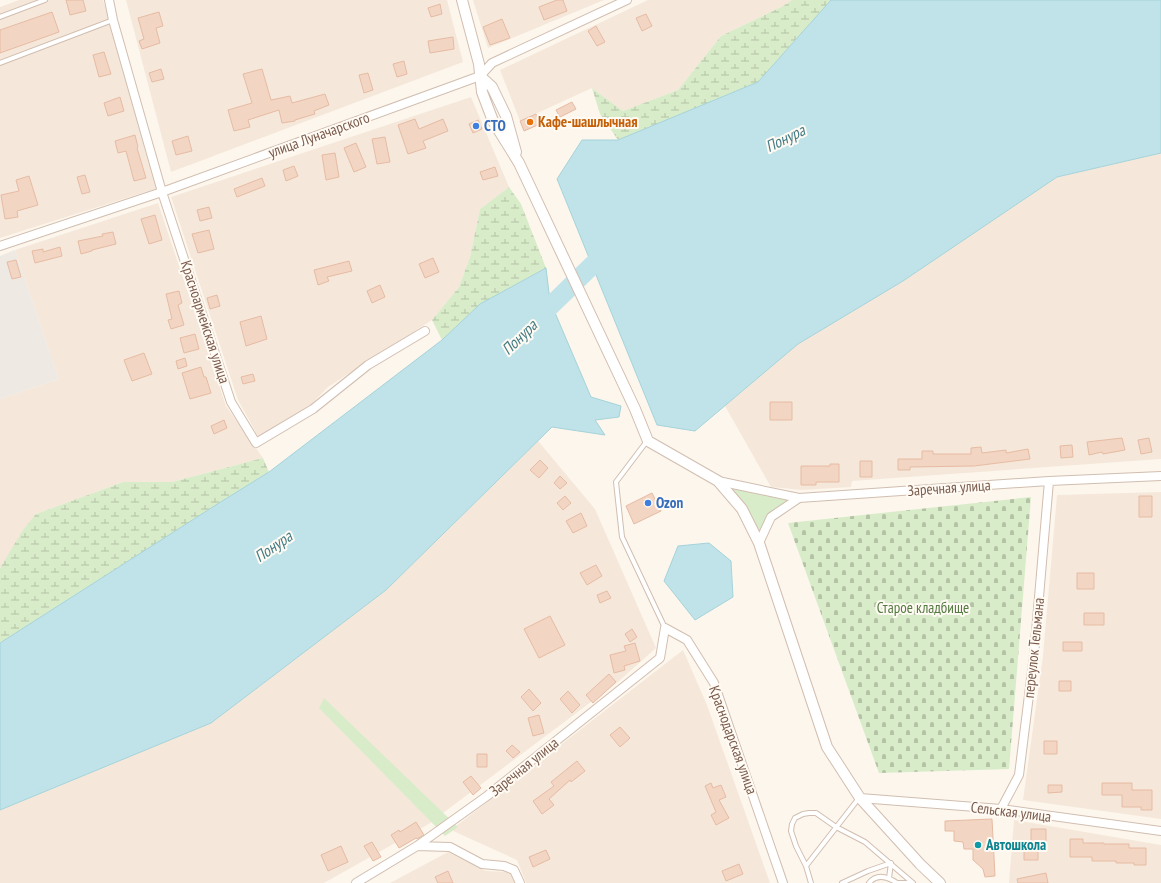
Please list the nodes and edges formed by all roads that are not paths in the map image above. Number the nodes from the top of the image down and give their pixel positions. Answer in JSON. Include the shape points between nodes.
{"nodes":[{"id":1,"x":45,"y":0,"type":"edge"},
{"id":2,"x":109,"y":0,"type":"edge"},
{"id":3,"x":462,"y":0,"type":"edge"},
{"id":4,"x":627,"y":0,"type":"edge"},
{"id":5,"x":0,"y":16,"type":"edge"},
{"id":6,"x":113,"y":20,"type":"junction"},
{"id":7,"x":0,"y":63,"type":"edge"},
{"id":8,"x":480,"y":76,"type":"junction"},
{"id":9,"x":519,"y":163,"type":"junction"},
{"id":10,"x":162,"y":192,"type":"junction"},
{"id":11,"x":0,"y":246,"type":"edge"},
{"id":12,"x":425,"y":331,"type":"dead end"},
{"id":13,"x":648,"y":441,"type":"junction"},
{"id":14,"x":1161,"y":476,"type":"edge"},
{"id":15,"x":718,"y":481,"type":"junction"},
{"id":16,"x":1049,"y":481,"type":"junction"},
{"id":17,"x":799,"y":498,"type":"junction"},
{"id":18,"x":759,"y":543,"type":"junction"},
{"id":19,"x":665,"y":628,"type":"junction"},
{"id":20,"x":860,"y":798,"type":"junction"},
{"id":21,"x":1001,"y":809,"type":"junction"},
{"id":22,"x":836,"y":827,"type":"junction"},
{"id":23,"x":1161,"y":831,"type":"edge"},
{"id":24,"x":417,"y":846,"type":"junction"},
{"id":25,"x":891,"y":863,"type":"junction"},
{"id":26,"x":806,"y":866,"type":"junction"},
{"id":27,"x":889,"y":878,"type":"junction"},
{"id":28,"x":356,"y":883,"type":"edge"},
{"id":29,"x":520,"y":883,"type":"edge"},
{"id":30,"x":783,"y":883,"type":"edge"},
{"id":31,"x":811,"y":883,"type":"edge"},
{"id":32,"x":842,"y":883,"type":"edge"},
{"id":33,"x":870,"y":883,"type":"edge"},
{"id":34,"x":897,"y":883,"type":"edge"},
{"id":35,"x":913,"y":883,"type":"edge"},
{"id":36,"x":940,"y":883,"type":"edge"}],
"edges":[{"from":1,"to":5,"type":"lane"},
{"from":2,"to":6,"type":"street","name":"Красноармейская улица"},
{"from":3,"to":8,"type":"street"},
{"from":4,"to":8,"type":"street","name":"улица Луначарского","via":[[492,63]]},
{"from":6,"to":7,"type":"lane"},
{"from":6,"to":10,"type":"street","name":"Красноармейская улица"},
{"from":8,"to":9,"type":"street","via":[[482,92],[493,122]]},
{"from":8,"to":9,"type":"street","via":[[492,87],[506,116]]},
{"from":8,"to":10,"type":"street","name":"улица Луначарского"},
{"from":9,"to":13,"type":"street"},
{"from":10,"to":11,"type":"street","name":"улица Луначарского"},
{"from":10,"to":12,"type":"street","name":"Красноармейская улица","via":[[231,402],[256,443],[313,409],[368,365]]},
{"from":13,"to":15,"type":"street"},
{"from":13,"to":19,"type":"lane","via":[[616,482],[622,537]]},
{"from":14,"to":16,"type":"street","name":"Заречная улица"},
{"from":15,"to":17,"type":"street"},
{"from":15,"to":18,"type":"street","via":[[742,509]]},
{"from":16,"to":17,"type":"street","name":"Заречная улица"},
{"from":16,"to":21,"type":"street","name":"переулок Тельмана","via":[[1034,655],[1019,775]]},
{"from":17,"to":18,"type":"street","via":[[771,517]]},
{"from":18,"to":20,"type":"street","via":[[827,747]]},
{"from":19,"to":24,"type":"street","name":"Заречная улица","via":[[660,658],[488,796]]},
{"from":19,"to":30,"type":"street","name":"Краснодарская улица","via":[[687,640],[714,683]]},
{"from":20,"to":21,"type":"street","name":"Сельская улица"},
{"from":20,"to":22,"type":"lane"},
{"from":20,"to":36,"type":"street"},
{"from":21,"to":23,"type":"street","name":"Сельская улица"},
{"from":22,"to":25,"type":"lane","via":[[865,842]]},
{"from":22,"to":26,"type":"lane"},
{"from":22,"to":26,"type":"lane","via":[[816,813],[803,814],[795,818],[791,831]]},
{"from":24,"to":28,"type":"street","name":"Заречная улица"},
{"from":24,"to":29,"type":"street","via":[[450,847],[482,864],[504,866],[514,870]]},
{"from":25,"to":27,"type":"lane"},
{"from":25,"to":32,"type":"lane"},
{"from":25,"to":35,"type":"lane"},
{"from":26,"to":31,"type":"lane"},
{"from":27,"to":33,"type":"lane","via":[[881,876]]},
{"from":27,"to":34,"type":"lane"},
{"from":34,"to":35,"type":"lane"}]}
